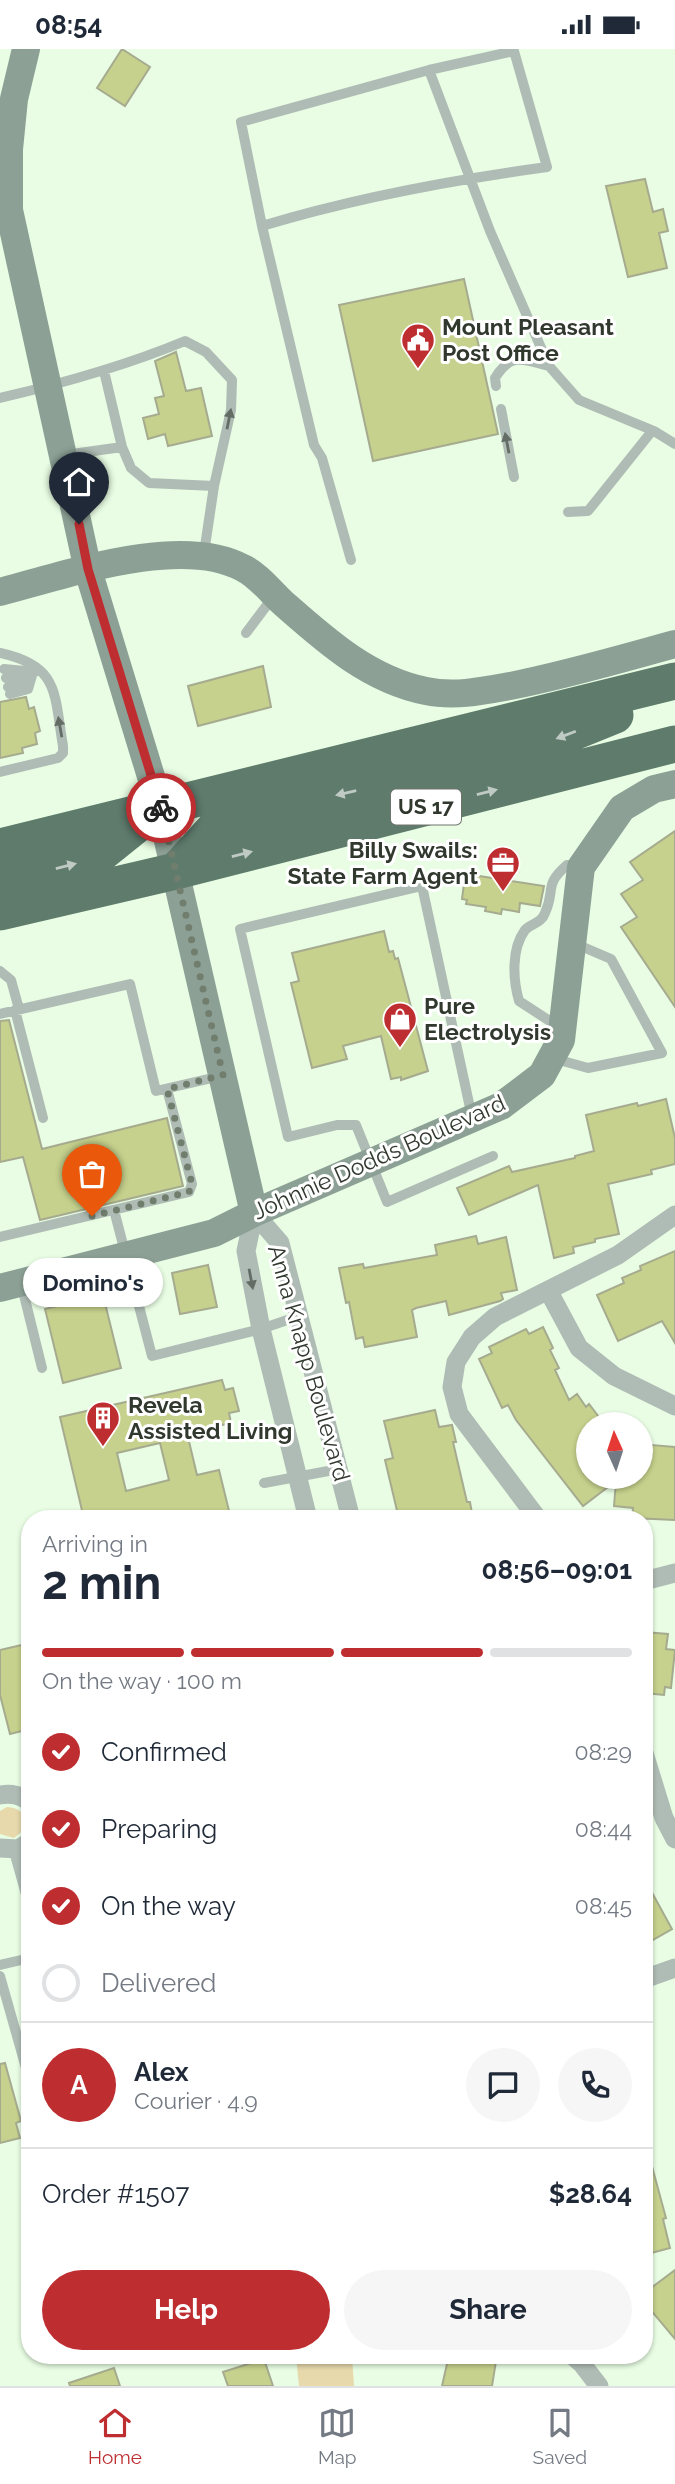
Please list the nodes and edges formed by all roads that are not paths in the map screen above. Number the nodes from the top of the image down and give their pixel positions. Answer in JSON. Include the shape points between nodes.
{"nodes":[{"id":1,"x":26,"y":49,"type":"edge"},
{"id":2,"x":429,"y":70,"type":"junction"},
{"id":3,"x":471,"y":177,"type":"junction"},
{"id":4,"x":262,"y":226,"type":"junction"},
{"id":5,"x":549,"y":366,"type":"junction"},
{"id":6,"x":104,"y":372,"type":"junction"},
{"id":7,"x":496,"y":386,"type":"dead end"},
{"id":8,"x":49,"y":387,"type":"junction"},
{"id":9,"x":0,"y":398,"type":"edge"},
{"id":10,"x":501,"y":409,"type":"dead end"},
{"id":11,"x":652,"y":431,"type":"junction"},
{"id":12,"x":675,"y":444,"type":"edge"},
{"id":13,"x":122,"y":447,"type":"junction"},
{"id":14,"x":65,"y":455,"type":"junction"},
{"id":15,"x":514,"y":477,"type":"dead end"},
{"id":16,"x":214,"y":486,"type":"junction"},
{"id":17,"x":568,"y":512,"type":"dead end"},
{"id":18,"x":203,"y":555,"type":"junction"},
{"id":19,"x":351,"y":560,"type":"dead end"},
{"id":20,"x":88,"y":569,"type":"junction"},
{"id":21,"x":0,"y":592,"type":"edge"},
{"id":22,"x":275,"y":595,"type":"junction"},
{"id":23,"x":246,"y":633,"type":"dead end"},
{"id":24,"x":675,"y":644,"type":"edge"},
{"id":25,"x":0,"y":653,"type":"edge"},
{"id":26,"x":36,"y":671,"type":"junction"},
{"id":27,"x":675,"y":681,"type":"edge"},
{"id":28,"x":675,"y":692,"type":"edge"},
{"id":29,"x":675,"y":744,"type":"edge"},
{"id":30,"x":0,"y":772,"type":"edge"},
{"id":31,"x":675,"y":784,"type":"edge"},
{"id":32,"x":160,"y":806,"type":"junction"},
{"id":33,"x":0,"y":846,"type":"edge"},
{"id":34,"x":580,"y":867,"type":"junction"},
{"id":35,"x":176,"y":870,"type":"junction"},
{"id":36,"x":0,"y":882,"type":"edge"},
{"id":37,"x":0,"y":912,"type":"edge"},
{"id":38,"x":572,"y":942,"type":"junction"},
{"id":39,"x":0,"y":971,"type":"edge"},
{"id":40,"x":17,"y":1010,"type":"junction"},
{"id":41,"x":0,"y":1014,"type":"edge"},
{"id":42,"x":562,"y":1030,"type":"junction"},
{"id":43,"x":552,"y":1058,"type":"junction"},
{"id":44,"x":223,"y":1075,"type":"junction"},
{"id":45,"x":167,"y":1089,"type":"junction"},
{"id":46,"x":472,"y":1117,"type":"junction"},
{"id":47,"x":43,"y":1118,"type":"dead end"},
{"id":48,"x":493,"y":1156,"type":"dead end"},
{"id":49,"x":370,"y":1162,"type":"junction"},
{"id":50,"x":114,"y":1210,"type":"junction"},
{"id":51,"x":254,"y":1213,"type":"junction"},
{"id":52,"x":675,"y":1215,"type":"edge"},
{"id":53,"x":0,"y":1237,"type":"edge"},
{"id":54,"x":126,"y":1257,"type":"junction"},
{"id":55,"x":10,"y":1286,"type":"edge"},
{"id":56,"x":549,"y":1291,"type":"junction"},
{"id":57,"x":300,"y":1316,"type":"junction"},
{"id":58,"x":261,"y":1329,"type":"junction"},
{"id":59,"x":42,"y":1368,"type":"dead end"},
{"id":60,"x":675,"y":1406,"type":"edge"},
{"id":61,"x":339,"y":1469,"type":"junction"},
{"id":62,"x":297,"y":1477,"type":"junction"},
{"id":63,"x":264,"y":1483,"type":"dead end"},
{"id":64,"x":306,"y":1510,"type":"edge"},
{"id":65,"x":349,"y":1510,"type":"edge"},
{"id":66,"x":531,"y":1510,"type":"edge"},
{"id":67,"x":675,"y":1573,"type":"edge"},
{"id":68,"x":653,"y":1579,"type":"edge"},
{"id":69,"x":653,"y":1782,"type":"edge"},
{"id":70,"x":0,"y":1795,"type":"edge"},
{"id":71,"x":21,"y":1796,"type":"edge"},
{"id":72,"x":675,"y":1839,"type":"edge"},
{"id":73,"x":21,"y":1960,"type":"edge"},
{"id":74,"x":0,"y":1965,"type":"edge"},
{"id":75,"x":675,"y":1968,"type":"edge"},
{"id":76,"x":0,"y":1976,"type":"edge"},
{"id":77,"x":653,"y":1976,"type":"edge"},
{"id":78,"x":21,"y":2050,"type":"edge"},
{"id":79,"x":582,"y":2364,"type":"edge"},
{"id":80,"x":599,"y":2386,"type":"edge"}],
"edges":[{"from":1,"to":8,"type":"street","name":"Anna Knapp Boulevard","via":[[14,99],[9,210]]},
{"from":2,"to":3,"type":"lane"},
{"from":2,"to":3,"type":"lane","via":[[514,51],[547,167]]},
{"from":2,"to":4,"type":"lane","via":[[241,122]]},
{"from":3,"to":4,"type":"lane"},
{"from":3,"to":5,"type":"lane"},
{"from":4,"to":19,"type":"lane","via":[[314,445],[322,458]]},
{"from":5,"to":7,"type":"lane","via":[[515,359],[503,365]]},
{"from":5,"to":11,"type":"lane","via":[[579,400]]},
{"from":6,"to":8,"type":"lane"},
{"from":6,"to":13,"type":"lane"},
{"from":16,"to":6,"type":"lane","one_way":true,"via":[[231,410],[232,380],[206,352],[185,341]]},
{"from":8,"to":9,"type":"lane"},
{"from":8,"to":14,"type":"street","name":"Anna Knapp Boulevard"},
{"from":15,"to":10,"type":"lane","one_way":true},
{"from":11,"to":12,"type":"lane"},
{"from":11,"to":17,"type":"lane","via":[[588,511]]},
{"from":13,"to":14,"type":"lane"},
{"from":13,"to":16,"type":"lane","via":[[131,468],[149,483]]},
{"from":14,"to":20,"type":"street","name":"Anna Knapp Boulevard"},
{"from":16,"to":18,"type":"lane"},
{"from":18,"to":20,"type":"street","via":[[153,556]]},
{"from":18,"to":22,"type":"street","via":[[244,568]]},
{"from":20,"to":21,"type":"street"},
{"from":20,"to":32,"type":"street","name":"Anna Knapp Boulevard"},
{"from":22,"to":23,"type":"lane"},
{"from":22,"to":24,"type":"street","via":[[324,639],[369,670],[428,692],[472,693],[547,679]]},
{"from":25,"to":26,"type":"lane","via":[[34,663]]},
{"from":26,"to":26,"type":"lane","via":[[28,689],[7,682]]},
{"from":30,"to":26,"type":"lane","one_way":true,"via":[[58,758],[62,753],[52,683]]},
{"from":27,"to":32,"type":"highway"},
{"from":28,"to":35,"type":"highway","one_way":true,"via":[[551,740],[463,766],[227,821]]},
{"from":35,"to":29,"type":"highway","number":"US 17","one_way":true},
{"from":31,"to":34,"type":"street","name":"Johnnie Dodds Boulevard","via":[[654,789],[622,808]]},
{"from":32,"to":33,"type":"highway"},
{"from":32,"to":35,"type":"street","name":"Anna Knapp Boulevard"},
{"from":36,"to":32,"type":"highway","one_way":true,"via":[[95,858]]},
{"from":34,"to":38,"type":"street","name":"Johnnie Dodds Boulevard"},
{"from":34,"to":42,"type":"lane","via":[[567,865],[552,878],[541,922],[526,928],[520,939],[514,975],[519,1001]]},
{"from":35,"to":37,"type":"highway","number":"US 17"},
{"from":35,"to":44,"type":"street","name":"Anna Knapp Boulevard"},
{"from":38,"to":42,"type":"street","name":"Johnnie Dodds Boulevard"},
{"from":38,"to":43,"type":"lane","via":[[611,959],[662,1053],[588,1068]]},
{"from":39,"to":40,"type":"lane","via":[[11,980]]},
{"from":40,"to":41,"type":"lane"},
{"from":40,"to":45,"type":"lane","via":[[130,984],[156,1091]]},
{"from":40,"to":47,"type":"lane"},
{"from":42,"to":43,"type":"street","name":"Johnnie Dodds Boulevard"},
{"from":43,"to":46,"type":"street","name":"Johnnie Dodds Boulevard","via":[[542,1075],[501,1106]]},
{"from":44,"to":45,"type":"lane"},
{"from":44,"to":51,"type":"street","name":"Anna Knapp Boulevard"},
{"from":45,"to":50,"type":"lane","via":[[192,1184],[189,1192]]},
{"from":46,"to":49,"type":"street","name":"Johnnie Dodds Boulevard"},
{"from":46,"to":49,"type":"lane","via":[[422,886],[240,929],[288,1137],[356,1125]]},
{"from":48,"to":49,"type":"lane","via":[[387,1202]]},
{"from":49,"to":51,"type":"street","name":"Johnnie Dodds Boulevard"},
{"from":50,"to":53,"type":"lane"},
{"from":50,"to":54,"type":"lane"},
{"from":51,"to":54,"type":"street","name":"Johnnie Dodds Boulevard","via":[[214,1233]]},
{"from":51,"to":57,"type":"street","name":"Anna Knapp Boulevard","via":[[280,1243]]},
{"from":51,"to":58,"type":"street","name":"Anna Knapp Boulevard","one_way":true,"via":[[246,1251]]},
{"from":52,"to":56,"type":"street","via":[[618,1255]]},
{"from":54,"to":55,"type":"street","name":"Johnnie Dodds Boulevard"},
{"from":54,"to":58,"type":"lane","via":[[152,1356]]},
{"from":55,"to":59,"type":"lane"},
{"from":56,"to":60,"type":"street","via":[[579,1348],[614,1376]]},
{"from":56,"to":66,"type":"street","via":[[495,1317],[472,1337],[456,1362],[452,1387],[459,1414]]},
{"from":57,"to":58,"type":"lane"},
{"from":57,"to":61,"type":"street","name":"Anna Knapp Boulevard"},
{"from":58,"to":62,"type":"street","name":"Anna Knapp Boulevard"},
{"from":61,"to":62,"type":"lane"},
{"from":61,"to":65,"type":"street","name":"Anna Knapp Boulevard"},
{"from":62,"to":63,"type":"lane"},
{"from":62,"to":64,"type":"street","name":"Anna Knapp Boulevard"},
{"from":67,"to":68,"type":"street"},
{"from":69,"to":72,"type":"street"},
{"from":70,"to":71,"type":"street"},
{"from":73,"to":74,"type":"lane"},
{"from":75,"to":77,"type":"street"},
{"from":76,"to":78,"type":"lane"},
{"from":79,"to":80,"type":"street"}]}
